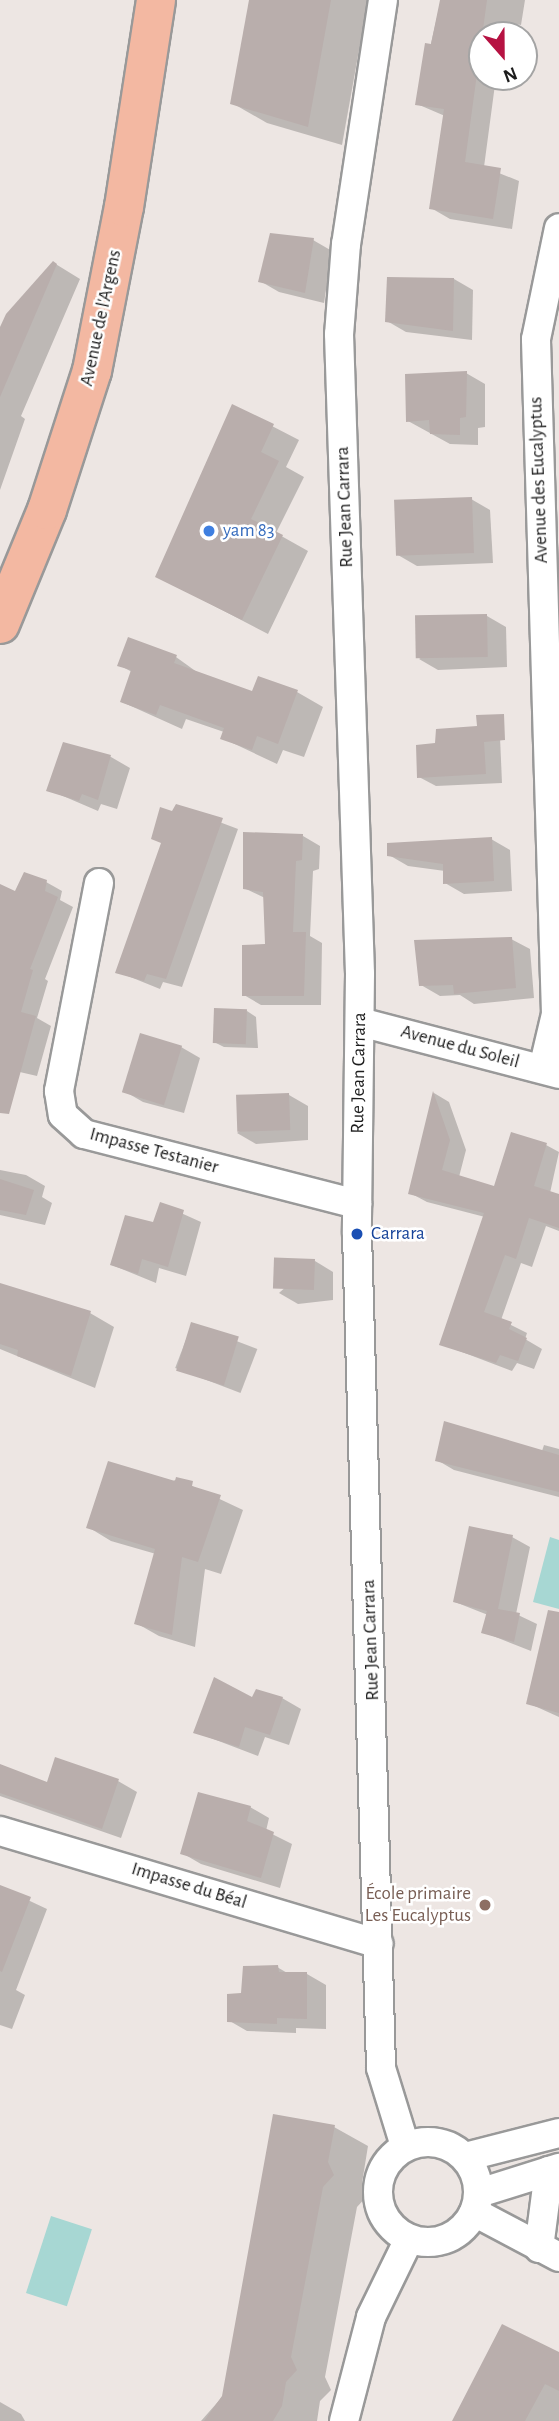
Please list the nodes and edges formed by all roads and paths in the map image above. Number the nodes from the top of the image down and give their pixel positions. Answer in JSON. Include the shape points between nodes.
{"nodes":[{"id":1,"x":156,"y":0,"type":"edge"},
{"id":2,"x":383,"y":0,"type":"edge"},
{"id":3,"x":559,"y":228,"type":"edge"},
{"id":4,"x":0,"y":624,"type":"edge"},
{"id":5,"x":99,"y":883,"type":"dead end"},
{"id":6,"x":360,"y":1022,"type":"junction"},
{"id":7,"x":551,"y":1072,"type":"edge"},
{"id":8,"x":357,"y":1204,"type":"junction"},
{"id":9,"x":0,"y":1831,"type":"edge"},
{"id":10,"x":378,"y":1944,"type":"junction"},
{"id":11,"x":559,"y":2133,"type":"edge"},
{"id":12,"x":405,"y":2146,"type":"junction"},
{"id":13,"x":465,"y":2157,"type":"junction"},
{"id":14,"x":554,"y":2169,"type":"edge"},
{"id":15,"x":476,"y":2202,"type":"junction"},
{"id":16,"x":409,"y":2239,"type":"junction"},
{"id":17,"x":549,"y":2252,"type":"edge"},
{"id":18,"x":344,"y":2421,"type":"edge"}],
"edges":[{"from":1,"to":4,"type":"main road","name":"Avenue de l'Argens","via":[[124,207],[92,371],[47,510]]},
{"from":2,"to":6,"type":"street","name":"Rue Jean Carrara","via":[[346,244],[339,334]]},
{"from":3,"to":7,"type":"street","name":"Avenue des Eucalyptus","via":[[536,339],[556,1014]]},
{"from":5,"to":8,"type":"street","name":"Impasse Testanier","via":[[59,1091],[63,1115],[84,1134]]},
{"from":6,"to":7,"type":"street","name":"Avenue du Soleil"},
{"from":6,"to":8,"type":"street","name":"Rue Jean Carrara"},
{"from":8,"to":10,"type":"street","name":"Rue Jean Carrara"},
{"from":9,"to":10,"type":"street","name":"Impasse du Béal"},
{"from":10,"to":12,"type":"street","name":"Rue Jean Carrara","via":[[382,2067]]},
{"from":11,"to":13,"type":"street"},
{"from":12,"to":13,"type":"street","via":[[426,2141],[447,2145]]},
{"from":12,"to":16,"type":"street","via":[[388,2160],[378,2179],[377,2198],[388,2222]]},
{"from":13,"to":15,"type":"street","via":[[475,2173]]},
{"from":14,"to":15,"type":"street"},
{"from":14,"to":17,"type":"street"},
{"from":15,"to":16,"type":"street","via":[[463,2228],[445,2239]]},
{"from":15,"to":17,"type":"street"},
{"from":16,"to":18,"type":"street","via":[[371,2317]]}]}
